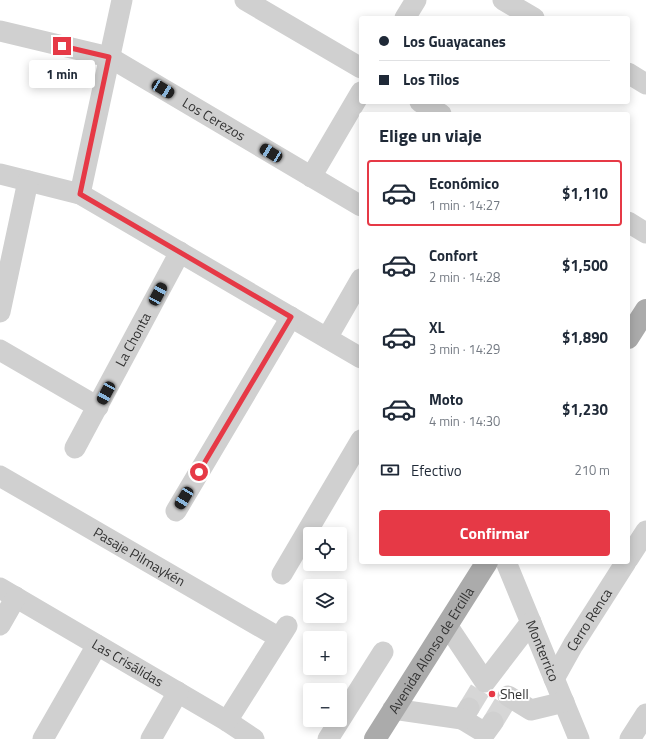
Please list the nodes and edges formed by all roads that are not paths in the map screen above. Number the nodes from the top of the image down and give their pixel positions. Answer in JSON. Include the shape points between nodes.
{"nodes":[{"id":1,"x":122,"y":0,"type":"edge"},
{"id":2,"x":245,"y":0,"type":"edge"},
{"id":3,"x":416,"y":0,"type":"edge"},
{"id":4,"x":503,"y":0,"type":"edge"},
{"id":5,"x":406,"y":16,"type":"edge"},
{"id":6,"x":531,"y":16,"type":"edge"},
{"id":7,"x":0,"y":31,"type":"edge"},
{"id":8,"x":109,"y":57,"type":"junction"},
{"id":9,"x":359,"y":67,"type":"edge"},
{"id":10,"x":630,"y":74,"type":"edge"},
{"id":11,"x":646,"y":84,"type":"edge"},
{"id":12,"x":359,"y":95,"type":"edge"},
{"id":13,"x":424,"y":104,"type":"edge"},
{"id":14,"x":438,"y":112,"type":"edge"},
{"id":15,"x":0,"y":174,"type":"edge"},
{"id":16,"x":311,"y":177,"type":"junction"},
{"id":17,"x":28,"y":181,"type":"junction"},
{"id":18,"x":80,"y":194,"type":"junction"},
{"id":19,"x":359,"y":205,"type":"edge"},
{"id":20,"x":630,"y":223,"type":"edge"},
{"id":21,"x":646,"y":233,"type":"edge"},
{"id":22,"x":180,"y":252,"type":"junction"},
{"id":23,"x":359,"y":282,"type":"edge"},
{"id":24,"x":646,"y":310,"type":"edge"},
{"id":25,"x":0,"y":312,"type":"edge"},
{"id":26,"x":291,"y":317,"type":"junction"},
{"id":27,"x":630,"y":335,"type":"edge"},
{"id":28,"x":327,"y":338,"type":"junction"},
{"id":29,"x":0,"y":350,"type":"edge"},
{"id":30,"x":359,"y":357,"type":"edge"},
{"id":31,"x":98,"y":407,"type":"junction"},
{"id":32,"x":359,"y":443,"type":"edge"},
{"id":33,"x":75,"y":448,"type":"dead end"},
{"id":34,"x":0,"y":476,"type":"edge"},
{"id":35,"x":176,"y":510,"type":"dead end"},
{"id":36,"x":646,"y":531,"type":"edge"},
{"id":37,"x":630,"y":556,"type":"edge"},
{"id":38,"x":485,"y":564,"type":"edge"},
{"id":39,"x":507,"y":564,"type":"edge"},
{"id":40,"x":625,"y":564,"type":"edge"},
{"id":41,"x":282,"y":574,"type":"dead end"},
{"id":42,"x":8,"y":593,"type":"edge"},
{"id":43,"x":531,"y":622,"type":"junction"},
{"id":44,"x":0,"y":625,"type":"edge"},
{"id":45,"x":447,"y":625,"type":"junction"},
{"id":46,"x":97,"y":645,"type":"junction"},
{"id":47,"x":383,"y":652,"type":"dead end"},
{"id":48,"x":554,"y":679,"type":"junction"},
{"id":49,"x":483,"y":686,"type":"junction"},
{"id":50,"x":178,"y":692,"type":"junction"},
{"id":51,"x":564,"y":702,"type":"junction"},
{"id":52,"x":393,"y":709,"type":"junction"},
{"id":53,"x":645,"y":719,"type":"edge"},
{"id":54,"x":227,"y":722,"type":"junction"},
{"id":55,"x":493,"y":722,"type":"tunnel mouth"},
{"id":56,"x":43,"y":739,"type":"edge"},
{"id":57,"x":151,"y":739,"type":"edge"},
{"id":58,"x":254,"y":739,"type":"edge"},
{"id":59,"x":328,"y":739,"type":"edge"},
{"id":60,"x":375,"y":739,"type":"edge"},
{"id":61,"x":579,"y":739,"type":"edge"},
{"id":62,"x":630,"y":739,"type":"edge"}],
"edges":[{"from":1,"to":8,"type":"street"},
{"from":2,"to":9,"type":"street"},
{"from":3,"to":5,"type":"street"},
{"from":4,"to":6,"type":"street"},
{"from":7,"to":8,"type":"street","name":"Los Cerezos"},
{"from":8,"to":16,"type":"street","name":"Los Cerezos"},
{"from":8,"to":18,"type":"street"},
{"from":10,"to":11,"type":"street"},
{"from":12,"to":16,"type":"street"},
{"from":13,"to":14,"type":"street"},
{"from":15,"to":17,"type":"street"},
{"from":16,"to":19,"type":"street","name":"Los Cerezos"},
{"from":17,"to":18,"type":"street"},
{"from":17,"to":25,"type":"street"},
{"from":18,"to":22,"type":"street"},
{"from":20,"to":21,"type":"street"},
{"from":22,"to":26,"type":"street"},
{"from":22,"to":31,"type":"street","name":"La Chonta"},
{"from":23,"to":28,"type":"street"},
{"from":24,"to":27,"type":"main road"},
{"from":26,"to":28,"type":"street"},
{"from":26,"to":35,"type":"street"},
{"from":28,"to":30,"type":"street"},
{"from":29,"to":31,"type":"street"},
{"from":31,"to":33,"type":"street","name":"La Chonta"},
{"from":32,"to":41,"type":"street"},
{"from":34,"to":54,"type":"street","name":"Pasaje Pilmaykén","via":[[283,631]]},
{"from":36,"to":37,"type":"street"},
{"from":38,"to":45,"type":"main road","name":"Avenida Alonso de Ercilla"},
{"from":39,"to":43,"type":"street","name":"Monterrico"},
{"from":40,"to":48,"type":"street","name":"Cerro Renca"},
{"from":42,"to":44,"type":"street"},
{"from":42,"to":46,"type":"street","name":"Las Crisálidas"},
{"from":43,"to":48,"type":"street","name":"Monterrico"},
{"from":43,"to":49,"type":"street"},
{"from":45,"to":49,"type":"street"},
{"from":45,"to":52,"type":"main road","name":"Avenida Alonso de Ercilla"},
{"from":46,"to":50,"type":"street","name":"Las Crisálidas"},
{"from":46,"to":56,"type":"street"},
{"from":47,"to":59,"type":"street"},
{"from":48,"to":51,"type":"street","name":"Monterrico"},
{"from":49,"to":51,"type":"street","via":[[506,700],[531,710]]},
{"from":50,"to":54,"type":"street","name":"Las Crisálidas"},
{"from":50,"to":57,"type":"street"},
{"from":51,"to":61,"type":"street","name":"Monterrico"},
{"from":52,"to":55,"type":"street","via":[[466,713],[485,733]]},
{"from":52,"to":60,"type":"main road","name":"Avenida Alonso de Ercilla"},
{"from":53,"to":62,"type":"street"},
{"from":54,"to":58,"type":"street","name":"Las Crisálidas"}]}
